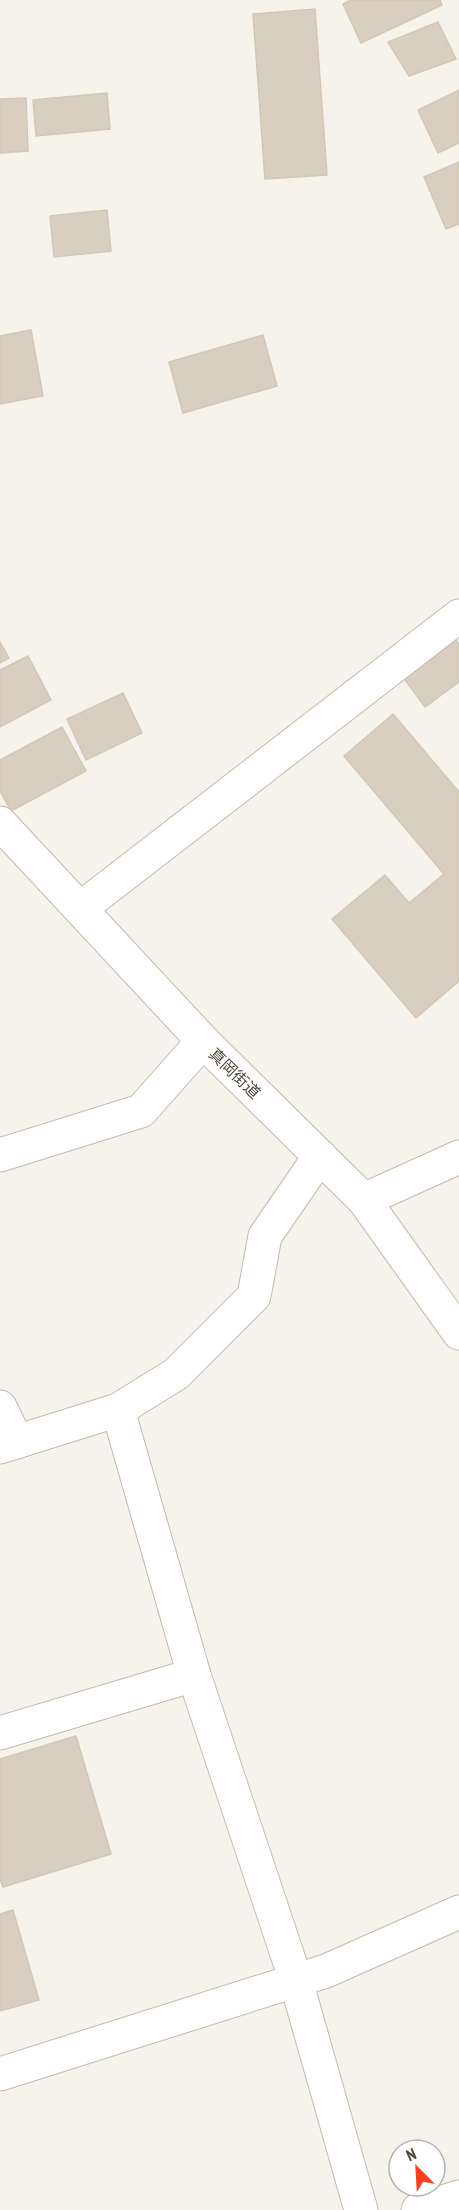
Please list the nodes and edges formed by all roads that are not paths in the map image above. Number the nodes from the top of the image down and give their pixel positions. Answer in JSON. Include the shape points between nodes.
{"nodes":[{"id":1,"x":459,"y":616,"type":"edge"},
{"id":2,"x":0,"y":824,"type":"edge"},
{"id":3,"x":81,"y":908,"type":"junction"},
{"id":4,"x":203,"y":1041,"type":"junction"},
{"id":5,"x":0,"y":1155,"type":"edge"},
{"id":6,"x":320,"y":1156,"type":"junction"},
{"id":7,"x":459,"y":1157,"type":"edge"},
{"id":8,"x":364,"y":1200,"type":"junction"},
{"id":9,"x":459,"y":1333,"type":"edge"},
{"id":10,"x":0,"y":1407,"type":"edge"},
{"id":11,"x":117,"y":1410,"type":"junction"},
{"id":12,"x":9,"y":1444,"type":"edge"},
{"id":13,"x":194,"y":1675,"type":"junction"},
{"id":14,"x":0,"y":1733,"type":"edge"},
{"id":15,"x":459,"y":1912,"type":"edge"},
{"id":16,"x":296,"y":1981,"type":"junction"},
{"id":17,"x":0,"y":2074,"type":"edge"},
{"id":18,"x":459,"y":2197,"type":"edge"},
{"id":19,"x":361,"y":2210,"type":"edge"},
{"id":20,"x":418,"y":2210,"type":"edge"}],
"edges":[{"from":1,"to":3,"type":"street"},
{"from":2,"to":3,"type":"street","name":"真岡街道"},
{"from":3,"to":4,"type":"street","name":"真岡街道"},
{"from":4,"to":5,"type":"street","via":[[141,1112]]},
{"from":4,"to":6,"type":"street","name":"真岡街道"},
{"from":6,"to":8,"type":"street","name":"真岡街道"},
{"from":6,"to":11,"type":"street","via":[[265,1236],[254,1296],[176,1374]]},
{"from":7,"to":8,"type":"street"},
{"from":8,"to":9,"type":"street","name":"真岡街道"},
{"from":10,"to":12,"type":"street"},
{"from":11,"to":12,"type":"street"},
{"from":11,"to":13,"type":"street"},
{"from":13,"to":14,"type":"street"},
{"from":13,"to":16,"type":"street"},
{"from":15,"to":16,"type":"street"},
{"from":16,"to":17,"type":"street"},
{"from":16,"to":19,"type":"street"},
{"from":18,"to":20,"type":"street"}]}
